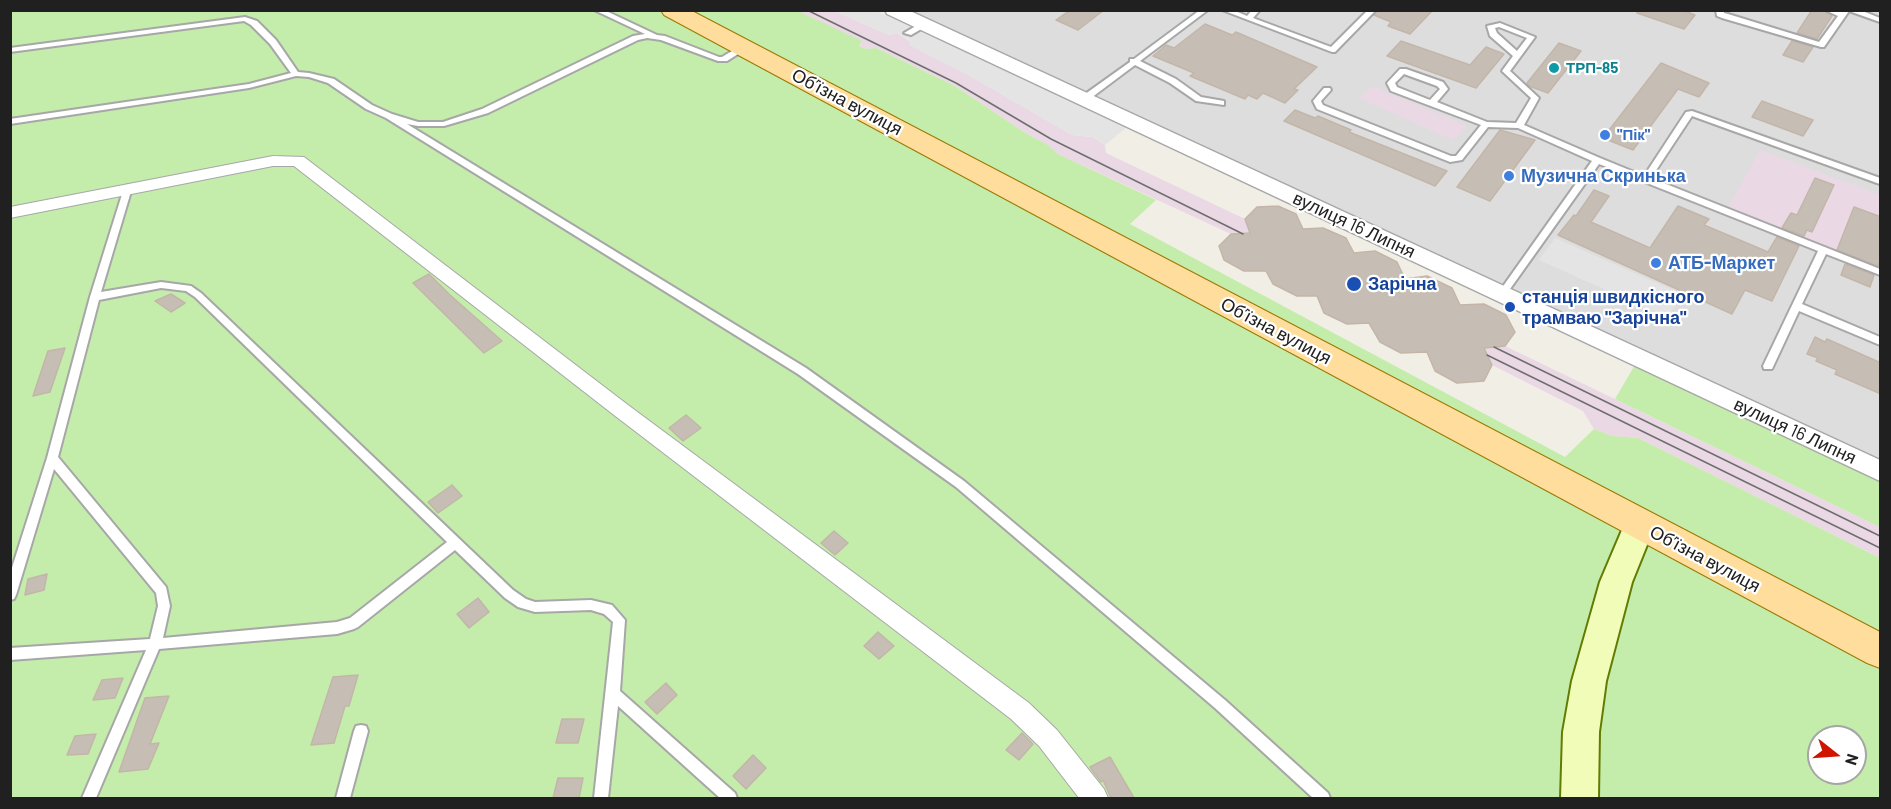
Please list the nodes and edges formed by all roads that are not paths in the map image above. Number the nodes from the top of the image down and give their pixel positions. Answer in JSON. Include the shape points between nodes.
{"nodes":[{"id":1,"x":597,"y":10,"type":"edge"},
{"id":2,"x":672,"y":10,"type":"edge"},
{"id":3,"x":893,"y":10,"type":"edge"},
{"id":4,"x":1205,"y":10,"type":"edge"},
{"id":5,"x":1225,"y":10,"type":"edge"},
{"id":6,"x":1257,"y":10,"type":"edge"},
{"id":7,"x":1373,"y":10,"type":"edge"},
{"id":8,"x":1720,"y":10,"type":"edge"},
{"id":9,"x":1828,"y":10,"type":"edge"},
{"id":10,"x":1852,"y":10,"type":"edge"},
{"id":11,"x":252,"y":13,"type":"dead end"},
{"id":12,"x":1844,"y":13,"type":"edge"},
{"id":13,"x":245,"y":19,"type":"junction"},
{"id":14,"x":1248,"y":19,"type":"junction"},
{"id":15,"x":1881,"y":20,"type":"edge"},
{"id":16,"x":662,"y":38,"type":"junction"},
{"id":17,"x":745,"y":47,"type":"junction"},
{"id":18,"x":10,"y":50,"type":"edge"},
{"id":19,"x":1517,"y":55,"type":"junction"},
{"id":20,"x":1133,"y":61,"type":"junction"},
{"id":21,"x":296,"y":74,"type":"junction"},
{"id":22,"x":1328,"y":90,"type":"dead end"},
{"id":23,"x":1084,"y":99,"type":"junction"},
{"id":24,"x":1432,"y":103,"type":"junction"},
{"id":25,"x":1221,"y":104,"type":"dead end"},
{"id":26,"x":389,"y":116,"type":"junction"},
{"id":27,"x":10,"y":122,"type":"edge"},
{"id":28,"x":1486,"y":124,"type":"junction"},
{"id":29,"x":1519,"y":126,"type":"junction"},
{"id":30,"x":1597,"y":160,"type":"junction"},
{"id":31,"x":1646,"y":179,"type":"junction"},
{"id":32,"x":1881,"y":181,"type":"edge"},
{"id":33,"x":128,"y":188,"type":"junction"},
{"id":34,"x":10,"y":213,"type":"edge"},
{"id":35,"x":1823,"y":250,"type":"junction"},
{"id":36,"x":1881,"y":272,"type":"edge"},
{"id":37,"x":1502,"y":294,"type":"junction"},
{"id":38,"x":95,"y":297,"type":"junction"},
{"id":39,"x":1797,"y":306,"type":"junction"},
{"id":40,"x":1881,"y":341,"type":"edge"},
{"id":41,"x":1768,"y":366,"type":"dead end"},
{"id":42,"x":52,"y":458,"type":"junction"},
{"id":43,"x":1881,"y":471,"type":"edge"},
{"id":44,"x":1639,"y":525,"type":"junction"},
{"id":45,"x":455,"y":543,"type":"junction"},
{"id":46,"x":10,"y":595,"type":"edge"},
{"id":47,"x":154,"y":644,"type":"junction"},
{"id":48,"x":1881,"y":651,"type":"edge"},
{"id":49,"x":10,"y":654,"type":"edge"},
{"id":50,"x":614,"y":693,"type":"junction"},
{"id":51,"x":361,"y":731,"type":"dead end"},
{"id":52,"x":89,"y":798,"type":"edge"},
{"id":53,"x":344,"y":798,"type":"edge"},
{"id":54,"x":601,"y":798,"type":"edge"},
{"id":55,"x":730,"y":798,"type":"edge"},
{"id":56,"x":1095,"y":798,"type":"edge"},
{"id":57,"x":1323,"y":798,"type":"edge"},
{"id":58,"x":1579,"y":798,"type":"edge"}],
"edges":[{"from":1,"to":16,"type":"lane"},
{"from":2,"to":17,"type":"main road","name":"Обʼїзна вулиця"},
{"from":3,"to":23,"type":"street","name":"вулиця 16 Липня","via":[[916,29]]},
{"from":4,"to":20,"type":"lane"},
{"from":5,"to":14,"type":"lane"},
{"from":6,"to":14,"type":"lane"},
{"from":7,"to":14,"type":"lane","via":[[1332,50]]},
{"from":8,"to":12,"type":"lane","via":[[1725,16],[1821,45]]},
{"from":9,"to":12,"type":"lane"},
{"from":10,"to":15,"type":"lane"},
{"from":11,"to":13,"type":"lane"},
{"from":13,"to":18,"type":"lane"},
{"from":13,"to":21,"type":"lane","via":[[273,42]]},
{"from":16,"to":17,"type":"lane","via":[[718,59]]},
{"from":16,"to":26,"type":"lane","via":[[636,38],[466,118],[444,124],[417,124]]},
{"from":17,"to":44,"type":"main road","name":"Обʼїзна вулиця"},
{"from":19,"to":19,"type":"lane","via":[[1531,37],[1500,25],[1491,26],[1493,34]]},
{"from":19,"to":29,"type":"lane","via":[[1506,73],[1535,98]]},
{"from":20,"to":23,"type":"lane"},
{"from":20,"to":25,"type":"lane","via":[[1199,99]]},
{"from":21,"to":26,"type":"lane","via":[[331,81]]},
{"from":21,"to":27,"type":"lane","via":[[249,86]]},
{"from":22,"to":28,"type":"lane","via":[[1317,101],[1320,107],[1449,159],[1459,158]]},
{"from":23,"to":37,"type":"street","name":"вулиця 16 Липня"},
{"from":24,"to":24,"type":"lane","via":[[1394,89],[1391,83],[1403,71],[1440,84],[1444,89]]},
{"from":24,"to":28,"type":"lane"},
{"from":26,"to":57,"type":"lane","via":[[802,371],[960,484],[1220,704]]},
{"from":28,"to":29,"type":"lane"},
{"from":29,"to":30,"type":"lane"},
{"from":30,"to":31,"type":"lane"},
{"from":30,"to":37,"type":"lane"},
{"from":31,"to":32,"type":"lane","via":[[1692,112]]},
{"from":31,"to":35,"type":"lane"},
{"from":33,"to":34,"type":"street"},
{"from":33,"to":38,"type":"lane"},
{"from":33,"to":56,"type":"street","via":[[297,160],[1020,711],[1048,738]]},
{"from":35,"to":36,"type":"lane"},
{"from":35,"to":39,"type":"lane"},
{"from":37,"to":43,"type":"street","name":"вулиця 16 Липня"},
{"from":38,"to":42,"type":"lane"},
{"from":38,"to":45,"type":"lane","via":[[161,285],[188,288]]},
{"from":39,"to":40,"type":"lane"},
{"from":39,"to":41,"type":"lane"},
{"from":42,"to":46,"type":"lane"},
{"from":42,"to":47,"type":"lane","via":[[162,591],[164,606]]},
{"from":44,"to":48,"type":"main road","name":"Обʼїзна вулиця"},
{"from":44,"to":58,"type":"main road","via":[[1616,582],[1589,681],[1581,732]]},
{"from":45,"to":47,"type":"lane","via":[[354,623],[337,628]]},
{"from":45,"to":50,"type":"lane","via":[[522,603],[535,607],[591,605],[608,609],[619,620]]},
{"from":47,"to":49,"type":"lane"},
{"from":47,"to":52,"type":"lane"},
{"from":50,"to":54,"type":"lane"},
{"from":50,"to":55,"type":"lane"},
{"from":51,"to":53,"type":"lane"}]}
